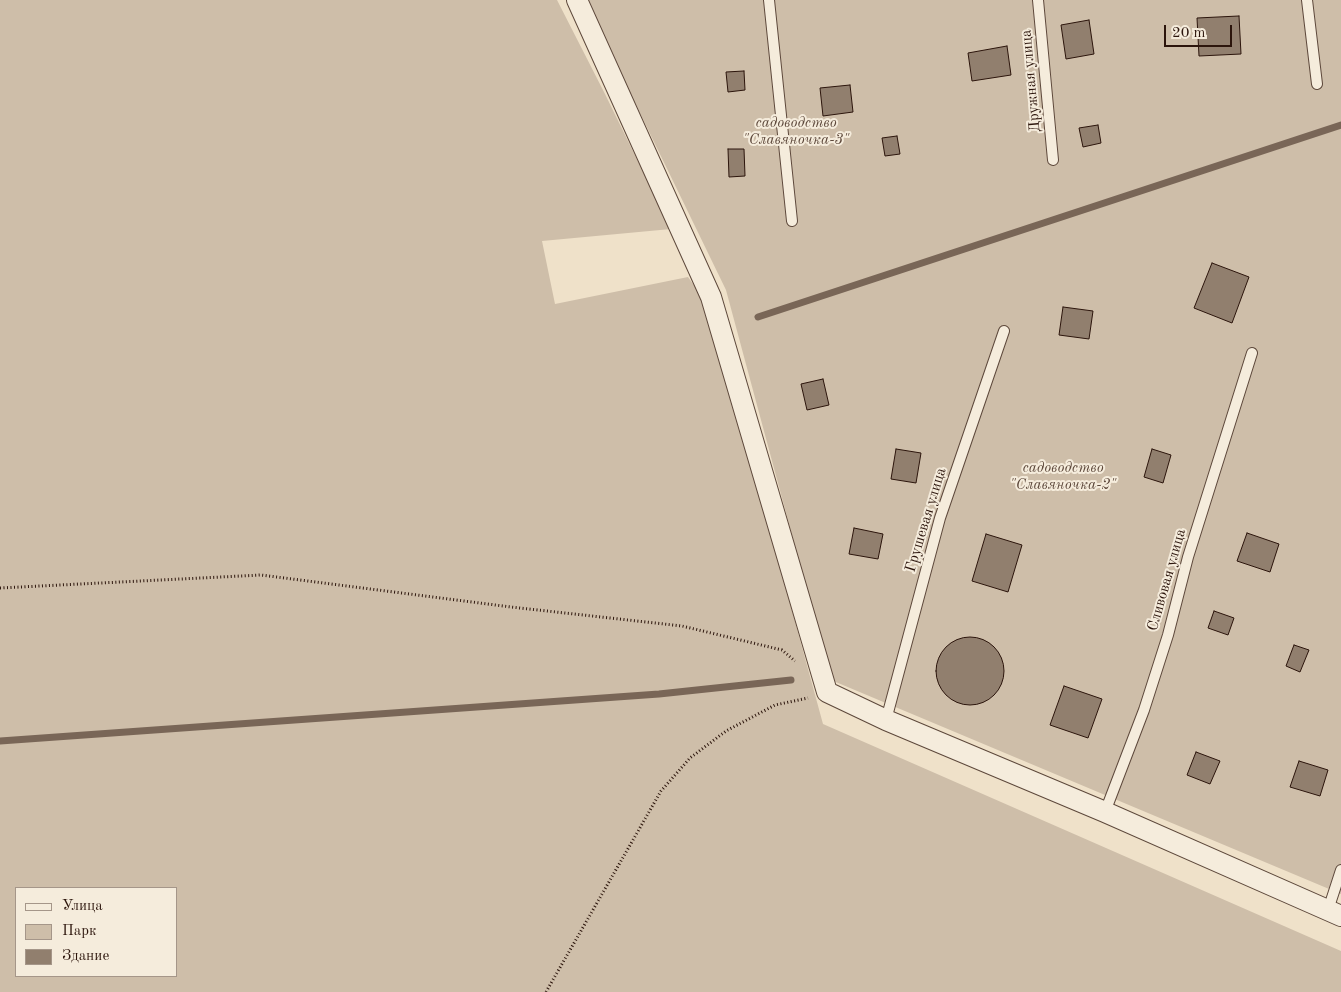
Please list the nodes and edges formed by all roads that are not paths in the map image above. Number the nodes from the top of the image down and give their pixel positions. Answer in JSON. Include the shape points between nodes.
{"nodes":[{"id":1,"x":577,"y":0,"type":"edge"},
{"id":2,"x":770,"y":0,"type":"edge"},
{"id":3,"x":1038,"y":0,"type":"edge"},
{"id":4,"x":1307,"y":0,"type":"edge"},
{"id":5,"x":1316,"y":84,"type":"dead end"},
{"id":6,"x":1053,"y":160,"type":"dead end"},
{"id":7,"x":792,"y":221,"type":"dead end"},
{"id":8,"x":1004,"y":331,"type":"dead end"},
{"id":9,"x":1252,"y":353,"type":"dead end"},
{"id":10,"x":886,"y":720,"type":"junction"},
{"id":11,"x":1105,"y":812,"type":"junction"},
{"id":12,"x":1341,"y":870,"type":"edge"},
{"id":13,"x":1334,"y":913,"type":"edge"}],
"edges":[{"from":1,"to":10,"type":"street","via":[[711,296],[827,692]]},
{"from":2,"to":7,"type":"lane"},
{"from":3,"to":6,"type":"lane","name":"Дружная улица"},
{"from":4,"to":5,"type":"lane"},
{"from":8,"to":10,"type":"lane","name":"Грушевая улица","via":[[940,518]]},
{"from":9,"to":11,"type":"lane","name":"Сливовая улица","via":[[1144,710]]},
{"from":10,"to":11,"type":"street"},
{"from":11,"to":13,"type":"street"},
{"from":12,"to":13,"type":"lane"}]}
